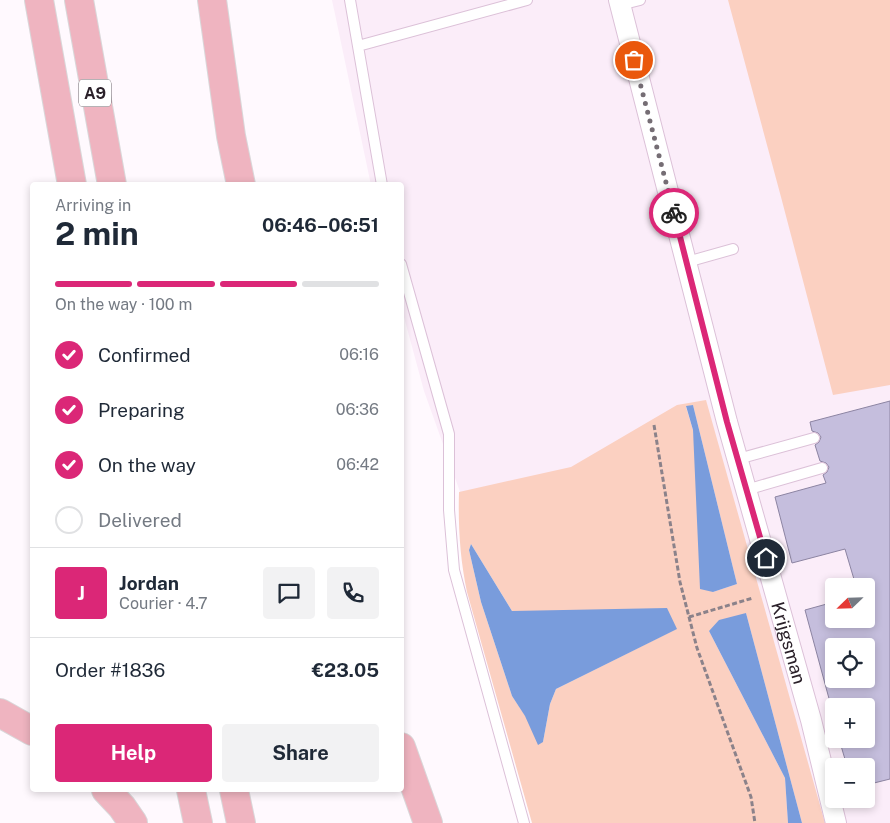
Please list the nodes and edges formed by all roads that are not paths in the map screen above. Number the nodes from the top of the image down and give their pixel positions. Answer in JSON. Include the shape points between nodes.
{"nodes":[{"id":1,"x":39,"y":0,"type":"edge"},
{"id":2,"x":79,"y":0,"type":"edge"},
{"id":3,"x":212,"y":0,"type":"edge"},
{"id":4,"x":350,"y":0,"type":"edge"},
{"id":5,"x":527,"y":0,"type":"edge"},
{"id":6,"x":640,"y":0,"type":"edge"},
{"id":7,"x":619,"y":2,"type":"edge"},
{"id":8,"x":358,"y":46,"type":"junction"},
{"id":9,"x":71,"y":182,"type":"edge"},
{"id":10,"x":111,"y":182,"type":"edge"},
{"id":11,"x":240,"y":182,"type":"edge"},
{"id":12,"x":381,"y":182,"type":"edge"},
{"id":13,"x":734,"y":249,"type":"dead end"},
{"id":14,"x":686,"y":262,"type":"junction"},
{"id":15,"x":404,"y":274,"type":"edge"},
{"id":16,"x":814,"y":438,"type":"dead end"},
{"id":17,"x":738,"y":459,"type":"junction"},
{"id":18,"x":822,"y":468,"type":"dead end"},
{"id":19,"x":746,"y":490,"type":"junction"},
{"id":20,"x":0,"y":712,"type":"edge"},
{"id":21,"x":30,"y":730,"type":"edge"},
{"id":22,"x":404,"y":755,"type":"edge"},
{"id":23,"x":108,"y":792,"type":"edge"},
{"id":24,"x":191,"y":792,"type":"edge"},
{"id":25,"x":234,"y":792,"type":"edge"},
{"id":26,"x":133,"y":823,"type":"edge"},
{"id":27,"x":198,"y":823,"type":"edge"},
{"id":28,"x":242,"y":823,"type":"edge"},
{"id":29,"x":428,"y":823,"type":"edge"},
{"id":30,"x":524,"y":823,"type":"edge"},
{"id":31,"x":836,"y":823,"type":"edge"}],
"edges":[{"from":1,"to":9,"type":"highway","number":"A9"},
{"from":2,"to":10,"type":"highway","number":"A9"},
{"from":3,"to":11,"type":"highway"},
{"from":4,"to":8,"type":"lane"},
{"from":5,"to":8,"type":"lane"},
{"from":6,"to":7,"type":"lane"},
{"from":7,"to":14,"type":"street","name":"Krijgsman"},
{"from":8,"to":12,"type":"lane"},
{"from":13,"to":14,"type":"lane"},
{"from":14,"to":17,"type":"street","name":"Krijgsman"},
{"from":15,"to":30,"type":"lane","via":[[450,434],[449,510],[454,570]]},
{"from":16,"to":17,"type":"lane"},
{"from":17,"to":19,"type":"street","name":"Krijgsman"},
{"from":18,"to":19,"type":"lane"},
{"from":19,"to":31,"type":"street","name":"Krijgsman","via":[[811,720]]},
{"from":20,"to":21,"type":"highway"},
{"from":22,"to":29,"type":"highway"},
{"from":23,"to":26,"type":"highway"},
{"from":24,"to":27,"type":"highway"},
{"from":25,"to":28,"type":"highway"}]}
